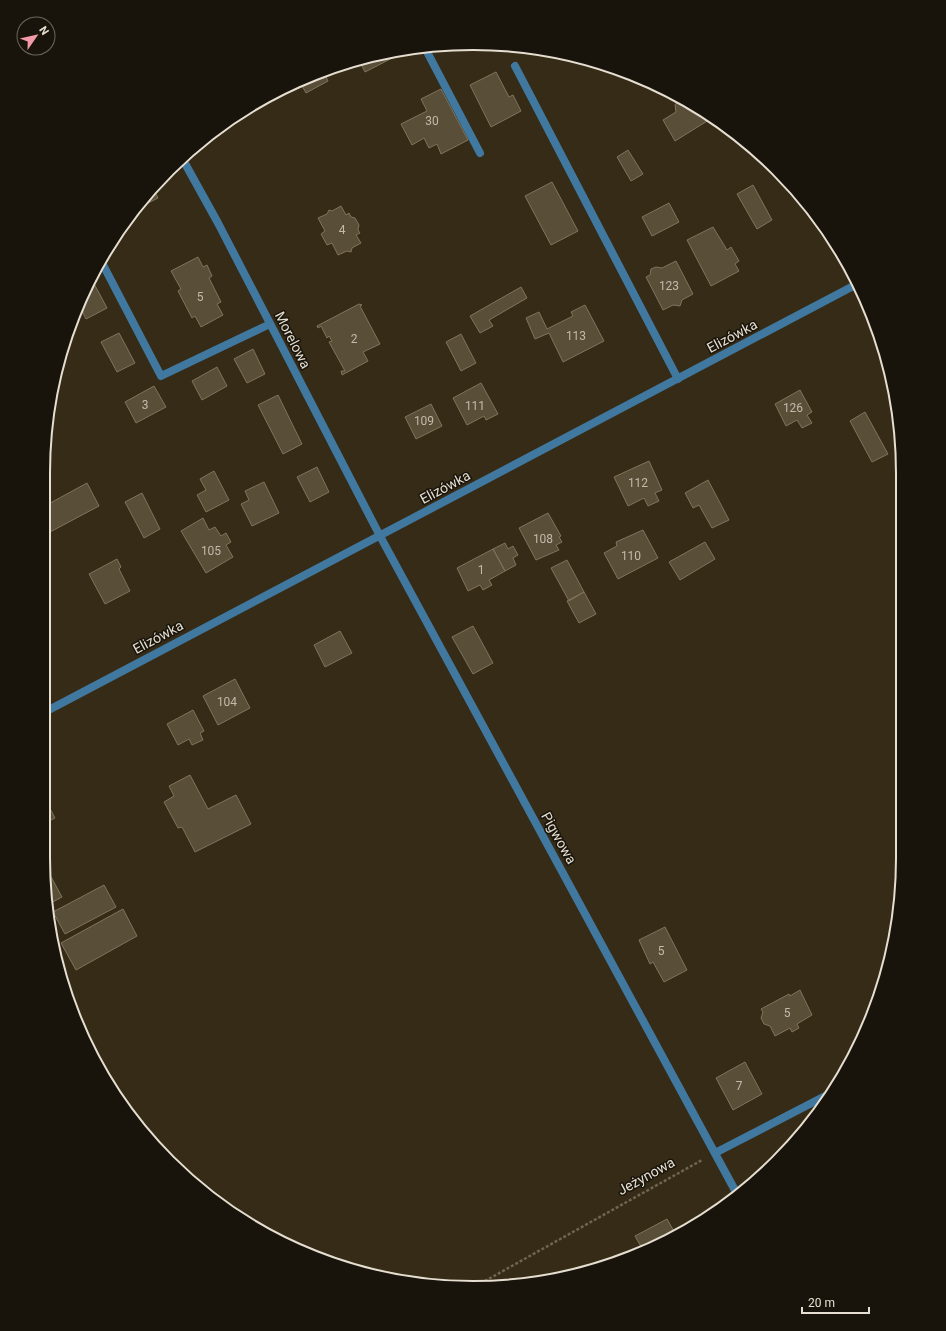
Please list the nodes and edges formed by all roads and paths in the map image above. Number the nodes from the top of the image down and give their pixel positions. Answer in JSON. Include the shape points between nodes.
{"nodes":[{"id":1,"x":428,"y":53,"type":"edge"},
{"id":2,"x":515,"y":66,"type":"dead end"},
{"id":3,"x":480,"y":153,"type":"dead end"},
{"id":4,"x":185,"y":164,"type":"edge"},
{"id":5,"x":104,"y":266,"type":"edge"},
{"id":6,"x":852,"y":287,"type":"edge"},
{"id":7,"x":270,"y":324,"type":"junction"},
{"id":8,"x":678,"y":379,"type":"junction"},
{"id":9,"x":380,"y":536,"type":"junction"},
{"id":10,"x":50,"y":709,"type":"edge"},
{"id":11,"x":822,"y":1098,"type":"edge"},
{"id":12,"x":715,"y":1152,"type":"junction"},
{"id":13,"x":735,"y":1190,"type":"edge"},
{"id":14,"x":486,"y":1281,"type":"edge"}],
"edges":[{"from":1,"to":3,"type":"street"},
{"from":2,"to":8,"type":"street"},
{"from":4,"to":7,"type":"street","name":"Morelowa"},
{"from":5,"to":7,"type":"street","via":[[161,376]]},
{"from":6,"to":8,"type":"street","name":"Elizówka"},
{"from":7,"to":9,"type":"street","name":"Morelowa"},
{"from":8,"to":9,"type":"street","name":"Elizówka"},
{"from":9,"to":10,"type":"street","name":"Elizówka"},
{"from":9,"to":12,"type":"street","name":"Pigwowa"},
{"from":11,"to":12,"type":"street"},
{"from":12,"to":13,"type":"street","name":"Pigwowa"},
{"from":12,"to":14,"type":"path","name":"Jeżynowa"}]}
